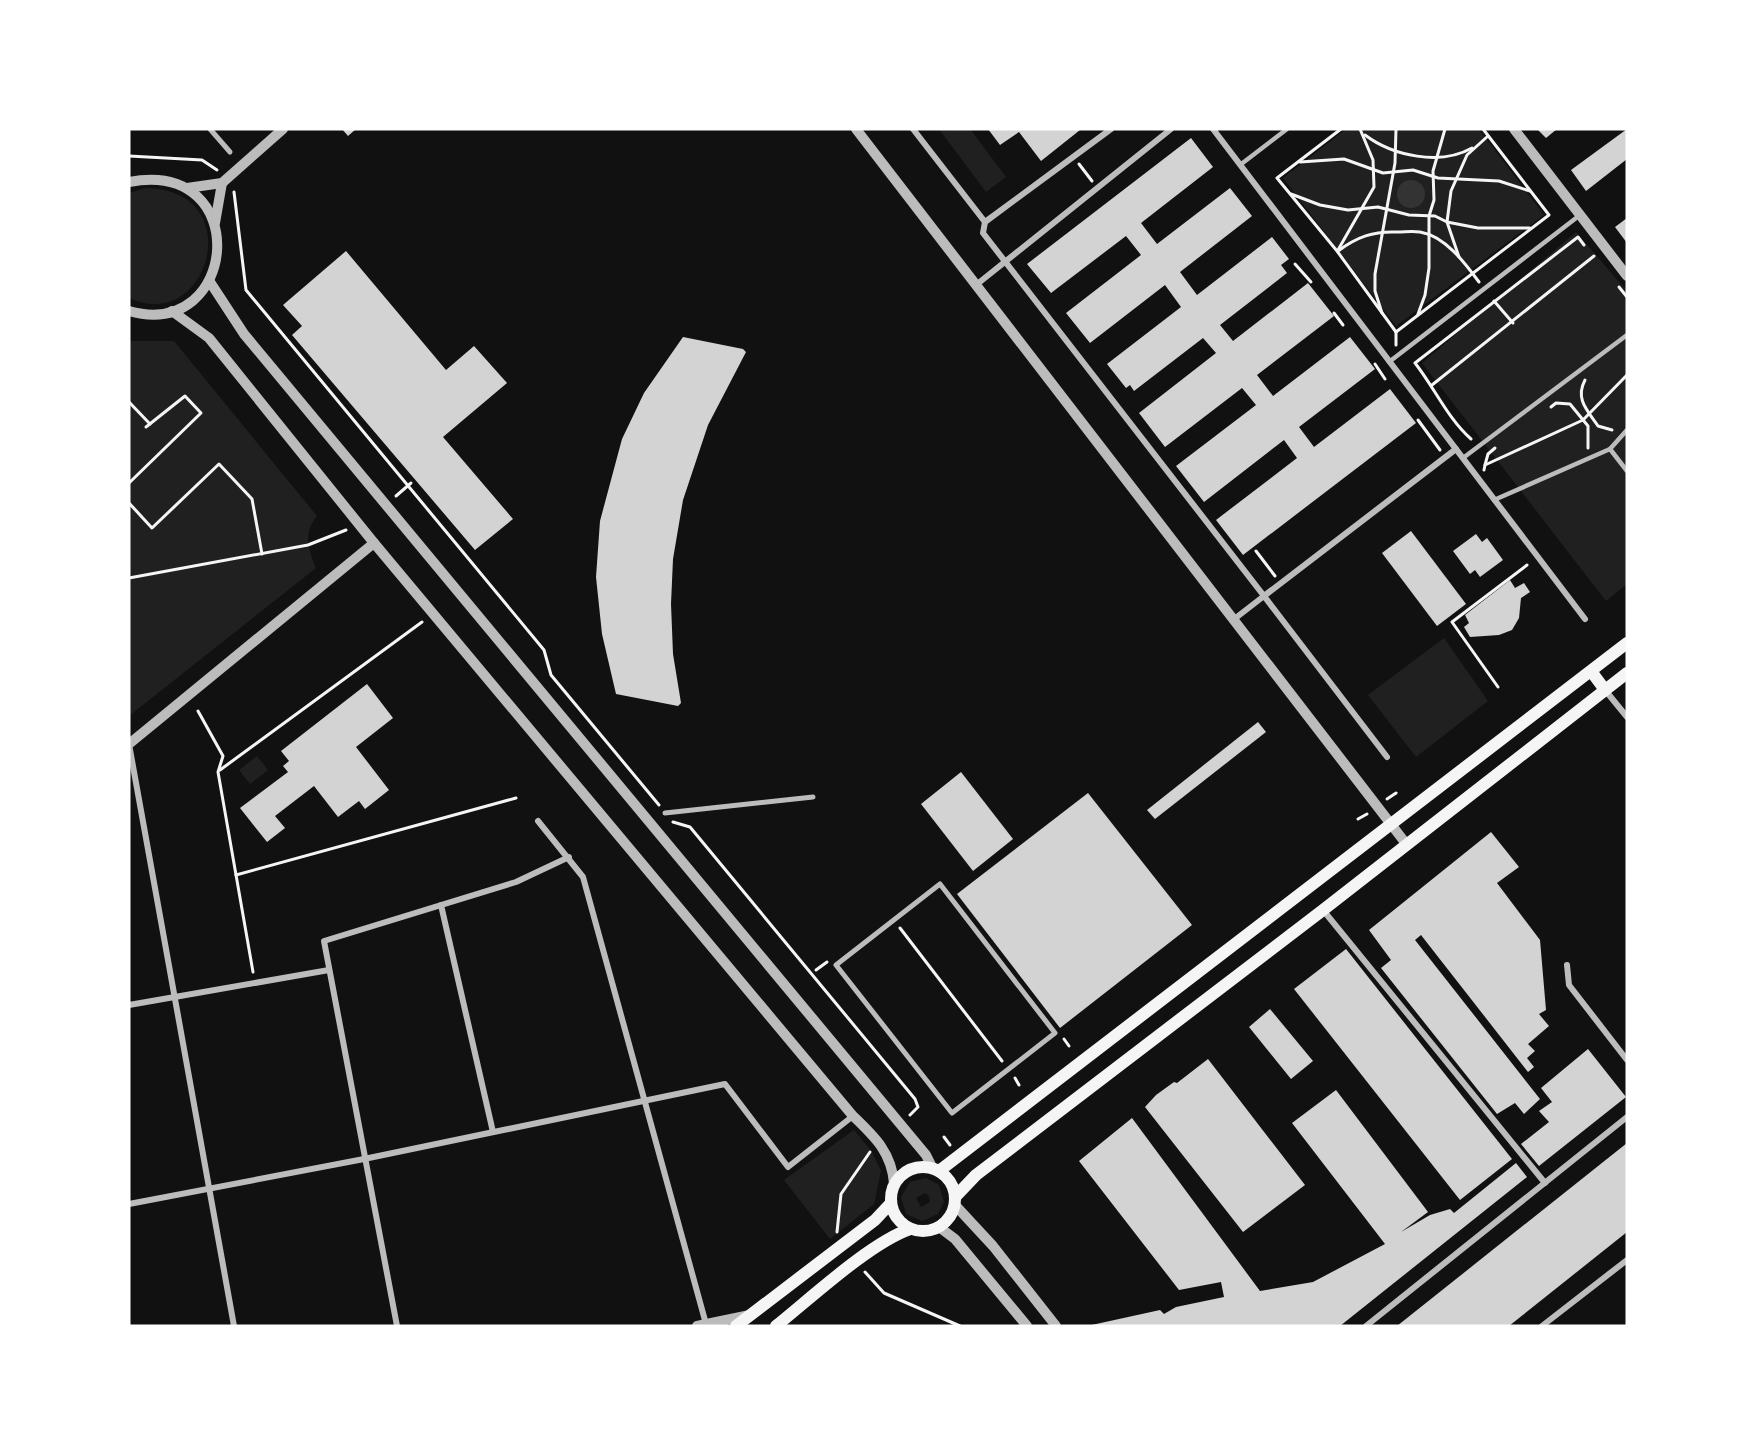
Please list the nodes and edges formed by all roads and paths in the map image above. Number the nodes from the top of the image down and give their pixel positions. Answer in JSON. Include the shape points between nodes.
{"nodes":[{"id":1,"x":210,"y":129,"type":"edge"},
{"id":2,"x":283,"y":129,"type":"edge"},
{"id":3,"x":856,"y":129,"type":"edge"},
{"id":4,"x":913,"y":129,"type":"edge"},
{"id":5,"x":1111,"y":129,"type":"edge"},
{"id":6,"x":1171,"y":129,"type":"edge"},
{"id":7,"x":1213,"y":129,"type":"edge"},
{"id":8,"x":1287,"y":129,"type":"edge"},
{"id":9,"x":1341,"y":129,"type":"edge"},
{"id":10,"x":1359,"y":129,"type":"edge"},
{"id":11,"x":1396,"y":129,"type":"edge"},
{"id":12,"x":1445,"y":129,"type":"edge"},
{"id":13,"x":1483,"y":129,"type":"edge"},
{"id":14,"x":1514,"y":129,"type":"edge"},
{"id":15,"x":1364,"y":134,"type":"junction"},
{"id":16,"x":1488,"y":136,"type":"junction"},
{"id":17,"x":1478,"y":144,"type":"junction"},
{"id":18,"x":230,"y":152,"type":"dead end"},
{"id":19,"x":1395,"y":152,"type":"junction"},
{"id":20,"x":1439,"y":156,"type":"junction"},
{"id":21,"x":1073,"y":157,"type":"junction"},
{"id":22,"x":1298,"y":162,"type":"junction"},
{"id":23,"x":1240,"y":165,"type":"junction"},
{"id":24,"x":1372,"y":170,"type":"junction"},
{"id":25,"x":1393,"y":172,"type":"junction"},
{"id":26,"x":1433,"y":176,"type":"junction"},
{"id":27,"x":1455,"y":180,"type":"junction"},
{"id":28,"x":129,"y":182,"type":"edge"},
{"id":29,"x":222,"y":183,"type":"junction"},
{"id":30,"x":187,"y":188,"type":"junction"},
{"id":31,"x":1098,"y":188,"type":"junction"},
{"id":32,"x":1531,"y":191,"type":"junction"},
{"id":33,"x":1289,"y":193,"type":"junction"},
{"id":34,"x":1386,"y":208,"type":"junction"},
{"id":35,"x":1364,"y":209,"type":"junction"},
{"id":36,"x":1580,"y":215,"type":"junction"},
{"id":37,"x":1429,"y":217,"type":"junction"},
{"id":38,"x":985,"y":222,"type":"junction"},
{"id":39,"x":1447,"y":222,"type":"junction"},
{"id":40,"x":215,"y":223,"type":"junction"},
{"id":41,"x":1531,"y":228,"type":"junction"},
{"id":42,"x":1383,"y":231,"type":"junction"},
{"id":43,"x":1429,"y":235,"type":"junction"},
{"id":44,"x":1337,"y":251,"type":"junction"},
{"id":45,"x":1594,"y":256,"type":"junction"},
{"id":46,"x":1005,"y":262,"type":"junction"},
{"id":47,"x":1294,"y":264,"type":"dead end"},
{"id":48,"x":1601,"y":264,"type":"dead end"},
{"id":49,"x":1627,"y":276,"type":"edge"},
{"id":50,"x":1614,"y":281,"type":"dead end"},
{"id":51,"x":210,"y":282,"type":"junction"},
{"id":52,"x":1311,"y":282,"type":"dead end"},
{"id":53,"x":976,"y":285,"type":"junction"},
{"id":54,"x":1627,"y":297,"type":"edge"},
{"id":55,"x":1494,"y":301,"type":"junction"},
{"id":56,"x":129,"y":311,"type":"edge"},
{"id":57,"x":172,"y":311,"type":"junction"},
{"id":58,"x":1335,"y":313,"type":"dead end"},
{"id":59,"x":1383,"y":314,"type":"junction"},
{"id":60,"x":1417,"y":316,"type":"junction"},
{"id":61,"x":1513,"y":322,"type":"junction"},
{"id":62,"x":1343,"y":325,"type":"dead end"},
{"id":63,"x":1627,"y":335,"type":"edge"},
{"id":64,"x":1389,"y":362,"type":"junction"},
{"id":65,"x":1376,"y":364,"type":"dead end"},
{"id":66,"x":1627,"y":375,"type":"edge"},
{"id":67,"x":1586,"y":377,"type":"dead end"},
{"id":68,"x":1384,"y":379,"type":"dead end"},
{"id":69,"x":1432,"y":385,"type":"junction"},
{"id":70,"x":129,"y":402,"type":"edge"},
{"id":71,"x":1548,"y":409,"type":"dead end"},
{"id":72,"x":1589,"y":413,"type":"junction"},
{"id":73,"x":1418,"y":420,"type":"dead end"},
{"id":74,"x":1583,"y":420,"type":"junction"},
{"id":75,"x":150,"y":424,"type":"junction"},
{"id":76,"x":146,"y":427,"type":"dead end"},
{"id":77,"x":1624,"y":430,"type":"edge"},
{"id":78,"x":1472,"y":441,"type":"dead end"},
{"id":79,"x":1496,"y":448,"type":"dead end"},
{"id":80,"x":1456,"y":449,"type":"junction"},
{"id":81,"x":1610,"y":449,"type":"junction"},
{"id":82,"x":1584,"y":455,"type":"dead end"},
{"id":83,"x":1446,"y":457,"type":"junction"},
{"id":84,"x":1463,"y":458,"type":"junction"},
{"id":85,"x":1485,"y":465,"type":"junction"},
{"id":86,"x":1627,"y":471,"type":"edge"},
{"id":87,"x":1484,"y":473,"type":"dead end"},
{"id":88,"x":129,"y":483,"type":"edge"},
{"id":89,"x":411,"y":483,"type":"dead end"},
{"id":90,"x":392,"y":499,"type":"dead end"},
{"id":91,"x":1494,"y":500,"type":"junction"},
{"id":92,"x":129,"y":503,"type":"edge"},
{"id":93,"x":355,"y":527,"type":"dead end"},
{"id":94,"x":374,"y":543,"type":"junction"},
{"id":95,"x":1256,"y":551,"type":"dead end"},
{"id":96,"x":262,"y":554,"type":"junction"},
{"id":97,"x":1527,"y":565,"type":"dead end"},
{"id":98,"x":129,"y":578,"type":"edge"},
{"id":99,"x":1281,"y":584,"type":"junction"},
{"id":100,"x":1264,"y":596,"type":"junction"},
{"id":101,"x":426,"y":619,"type":"dead end"},
{"id":102,"x":1585,"y":619,"type":"dead end"},
{"id":103,"x":1233,"y":620,"type":"junction"},
{"id":104,"x":1627,"y":643,"type":"edge"},
{"id":105,"x":1591,"y":671,"type":"junction"},
{"id":106,"x":1627,"y":674,"type":"edge"},
{"id":107,"x":1498,"y":687,"type":"dead end"},
{"id":108,"x":1605,"y":690,"type":"junction"},
{"id":109,"x":198,"y":711,"type":"dead end"},
{"id":110,"x":1627,"y":717,"type":"edge"},
{"id":111,"x":129,"y":744,"type":"edge"},
{"id":112,"x":1387,"y":757,"type":"dead end"},
{"id":113,"x":218,"y":772,"type":"junction"},
{"id":114,"x":813,"y":797,"type":"dead end"},
{"id":115,"x":516,"y":798,"type":"dead end"},
{"id":116,"x":665,"y":813,"type":"dead end"},
{"id":117,"x":538,"y":821,"type":"dead end"},
{"id":118,"x":1391,"y":825,"type":"junction"},
{"id":119,"x":1407,"y":845,"type":"junction"},
{"id":120,"x":569,"y":857,"type":"junction"},
{"id":121,"x":236,"y":875,"type":"junction"},
{"id":122,"x":441,"y":905,"type":"junction"},
{"id":123,"x":1323,"y":910,"type":"junction"},
{"id":124,"x":894,"y":920,"type":"junction"},
{"id":125,"x":834,"y":956,"type":"dead end"},
{"id":126,"x":1567,"y":965,"type":"dead end"},
{"id":127,"x":329,"y":970,"type":"junction"},
{"id":128,"x":816,"y":970,"type":"dead end"},
{"id":129,"x":253,"y":974,"type":"dead end"},
{"id":130,"x":174,"y":997,"type":"junction"},
{"id":131,"x":129,"y":1005,"type":"edge"},
{"id":132,"x":1062,"y":1036,"type":"dead end"},
{"id":133,"x":1069,"y":1046,"type":"dead end"},
{"id":134,"x":1627,"y":1060,"type":"edge"},
{"id":135,"x":1008,"y":1069,"type":"junction"},
{"id":136,"x":1019,"y":1085,"type":"dead end"},
{"id":137,"x":644,"y":1101,"type":"junction"},
{"id":138,"x":853,"y":1116,"type":"junction"},
{"id":139,"x":1627,"y":1116,"type":"edge"},
{"id":140,"x":493,"y":1132,"type":"junction"},
{"id":141,"x":364,"y":1159,"type":"junction"},
{"id":142,"x":936,"y":1170,"type":"junction"},
{"id":143,"x":1545,"y":1183,"type":"junction"},
{"id":144,"x":894,"y":1184,"type":"junction"},
{"id":145,"x":207,"y":1189,"type":"junction"},
{"id":146,"x":955,"y":1201,"type":"junction"},
{"id":147,"x":891,"y":1203,"type":"junction"},
{"id":148,"x":129,"y":1204,"type":"edge"},
{"id":149,"x":939,"y":1227,"type":"junction"},
{"id":150,"x":910,"y":1229,"type":"junction"},
{"id":151,"x":1627,"y":1260,"type":"edge"},
{"id":152,"x":750,"y":1315,"type":"junction"},
{"id":153,"x":701,"y":1325,"type":"edge"},
{"id":154,"x":234,"y":1326,"type":"edge"},
{"id":155,"x":397,"y":1326,"type":"edge"},
{"id":156,"x":736,"y":1326,"type":"edge"},
{"id":157,"x":776,"y":1326,"type":"edge"},
{"id":158,"x":1027,"y":1326,"type":"edge"},
{"id":159,"x":1056,"y":1326,"type":"edge"},
{"id":160,"x":1366,"y":1326,"type":"edge"},
{"id":161,"x":1542,"y":1326,"type":"edge"}],
"edges":[{"from":1,"to":18,"type":"street"},
{"from":2,"to":29,"type":"street"},
{"from":3,"to":53,"type":"street"},
{"from":4,"to":38,"type":"street"},
{"from":5,"to":21,"type":"street"},
{"from":6,"to":31,"type":"street"},
{"from":7,"to":23,"type":"street"},
{"from":8,"to":23,"type":"lane"},
{"from":9,"to":22,"type":"path"},
{"from":10,"to":15,"type":"path"},
{"from":11,"to":19,"type":"path"},
{"from":12,"to":20,"type":"path"},
{"from":13,"to":16,"type":"path"},
{"from":14,"to":36,"type":"street"},
{"from":15,"to":19,"type":"path"},
{"from":15,"to":24,"type":"path"},
{"from":16,"to":17,"type":"path"},
{"from":16,"to":32,"type":"path"},
{"from":17,"to":20,"type":"path","via":[[1463,153]]},
{"from":17,"to":27,"type":"path","via":[[1467,155]]},
{"from":19,"to":20,"type":"path"},
{"from":19,"to":25,"type":"path"},
{"from":20,"to":26,"type":"path"},
{"from":21,"to":31,"type":"path"},
{"from":21,"to":38,"type":"street"},
{"from":22,"to":24,"type":"path","via":[[1344,159]]},
{"from":22,"to":33,"type":"path","via":[[1277,178]]},
{"from":23,"to":64,"type":"street"},
{"from":24,"to":25,"type":"path"},
{"from":24,"to":35,"type":"path","via":[[1374,187]]},
{"from":25,"to":26,"type":"path"},
{"from":25,"to":34,"type":"path"},
{"from":26,"to":27,"type":"path"},
{"from":26,"to":37,"type":"path","via":[[1434,200]]},
{"from":27,"to":32,"type":"path","via":[[1499,181]]},
{"from":27,"to":39,"type":"path"},
{"from":28,"to":30,"type":"street","via":[[148,178],[168,180]]},
{"from":29,"to":30,"type":"street"},
{"from":29,"to":40,"type":"street"},
{"from":30,"to":40,"type":"street","via":[[199,197]]},
{"from":31,"to":46,"type":"street"},
{"from":32,"to":41,"type":"path","via":[[1549,215]]},
{"from":33,"to":35,"type":"path","via":[[1320,205]]},
{"from":33,"to":44,"type":"path"},
{"from":34,"to":35,"type":"path"},
{"from":34,"to":37,"type":"path"},
{"from":34,"to":42,"type":"path"},
{"from":35,"to":44,"type":"path"},
{"from":36,"to":49,"type":"street"},
{"from":36,"to":64,"type":"lane"},
{"from":37,"to":39,"type":"path"},
{"from":37,"to":43,"type":"path"},
{"from":38,"to":46,"type":"street","via":[[983,233]]},
{"from":39,"to":41,"type":"path","via":[[1495,229]]},
{"from":39,"to":43,"type":"path","via":[[1459,259]]},
{"from":40,"to":51,"type":"street","via":[[219,253]]},
{"from":41,"to":60,"type":"path"},
{"from":42,"to":43,"type":"path"},
{"from":42,"to":44,"type":"path","via":[[1359,236]]},
{"from":42,"to":59,"type":"path","via":[[1375,274],[1375,291]]},
{"from":43,"to":60,"type":"path","via":[[1425,295]]},
{"from":44,"to":59,"type":"path"},
{"from":45,"to":48,"type":"path"},
{"from":45,"to":55,"type":"path","via":[[1578,237]]},
{"from":45,"to":61,"type":"path"},
{"from":46,"to":53,"type":"street"},
{"from":46,"to":100,"type":"street"},
{"from":47,"to":52,"type":"path"},
{"from":50,"to":54,"type":"path"},
{"from":51,"to":57,"type":"street","via":[[194,299]]},
{"from":51,"to":142,"type":"street","via":[[244,334]]},
{"from":53,"to":103,"type":"street"},
{"from":55,"to":61,"type":"path"},
{"from":55,"to":69,"type":"path","via":[[1414,363]]},
{"from":56,"to":57,"type":"street","via":[[145,315]]},
{"from":57,"to":94,"type":"street","via":[[209,338]]},
{"from":58,"to":62,"type":"path"},
{"from":59,"to":60,"type":"path","via":[[1396,332]]},
{"from":61,"to":69,"type":"path"},
{"from":63,"to":84,"type":"lane"},
{"from":64,"to":80,"type":"street"},
{"from":65,"to":68,"type":"path"},
{"from":66,"to":72,"type":"path"},
{"from":67,"to":72,"type":"path","via":[[1579,392]]},
{"from":69,"to":78,"type":"path","via":[[1461,431]]},
{"from":70,"to":75,"type":"path"},
{"from":71,"to":74,"type":"path","via":[[1556,403],[1570,404]]},
{"from":72,"to":74,"type":"path"},
{"from":72,"to":77,"type":"path","via":[[1598,426],[1608,431]]},
{"from":73,"to":83,"type":"path"},
{"from":74,"to":82,"type":"path","via":[[1588,426],[1590,446]]},
{"from":74,"to":85,"type":"path"},
{"from":75,"to":76,"type":"path"},
{"from":75,"to":88,"type":"path","via":[[185,396],[201,413]]},
{"from":77,"to":81,"type":"lane"},
{"from":79,"to":85,"type":"path","via":[[1488,454]]},
{"from":80,"to":83,"type":"street"},
{"from":80,"to":84,"type":"street"},
{"from":81,"to":86,"type":"lane"},
{"from":81,"to":91,"type":"lane"},
{"from":83,"to":99,"type":"street"},
{"from":84,"to":91,"type":"street"},
{"from":85,"to":87,"type":"path"},
{"from":89,"to":90,"type":"path"},
{"from":91,"to":102,"type":"street"},
{"from":92,"to":96,"type":"path","via":[[152,528],[219,464],[252,499]]},
{"from":93,"to":96,"type":"path","via":[[308,545]]},
{"from":94,"to":111,"type":"street"},
{"from":94,"to":138,"type":"street"},
{"from":95,"to":99,"type":"path"},
{"from":96,"to":98,"type":"path"},
{"from":97,"to":107,"type":"path","via":[[1452,622]]},
{"from":99,"to":100,"type":"street"},
{"from":100,"to":103,"type":"street"},
{"from":100,"to":112,"type":"street"},
{"from":101,"to":113,"type":"path"},
{"from":103,"to":118,"type":"street"},
{"from":104,"to":105,"type":"main road"},
{"from":105,"to":108,"type":"main road"},
{"from":105,"to":118,"type":"main road"},
{"from":106,"to":108,"type":"main road"},
{"from":108,"to":110,"type":"street"},
{"from":108,"to":119,"type":"main road"},
{"from":109,"to":113,"type":"path","via":[[223,756]]},
{"from":111,"to":130,"type":"street"},
{"from":113,"to":121,"type":"path"},
{"from":114,"to":116,"type":"street"},
{"from":115,"to":121,"type":"path"},
{"from":117,"to":120,"type":"street"},
{"from":118,"to":119,"type":"street"},
{"from":118,"to":142,"type":"main road"},
{"from":119,"to":123,"type":"main road"},
{"from":120,"to":122,"type":"street","via":[[516,882]]},
{"from":120,"to":137,"type":"street","via":[[583,877]]},
{"from":121,"to":129,"type":"path"},
{"from":122,"to":127,"type":"street","via":[[324,941]]},
{"from":122,"to":140,"type":"street"},
{"from":123,"to":143,"type":"street"},
{"from":123,"to":146,"type":"main road","via":[[976,1175]]},
{"from":124,"to":135,"type":"path"},
{"from":124,"to":135,"type":"street","via":[[940,884],[1055,1033]]},
{"from":124,"to":135,"type":"street","via":[[836,965],[952,1113]]},
{"from":125,"to":128,"type":"path"},
{"from":126,"to":134,"type":"street","via":[[1569,985]]},
{"from":127,"to":130,"type":"street"},
{"from":127,"to":141,"type":"street"},
{"from":130,"to":131,"type":"street"},
{"from":130,"to":145,"type":"street"},
{"from":132,"to":133,"type":"path"},
{"from":135,"to":136,"type":"path"},
{"from":137,"to":138,"type":"street","via":[[725,1084],[788,1167]]},
{"from":137,"to":140,"type":"street"},
{"from":137,"to":153,"type":"street"},
{"from":138,"to":144,"type":"street","via":[[890,1158]]},
{"from":139,"to":143,"type":"street"},
{"from":140,"to":141,"type":"street"},
{"from":141,"to":145,"type":"street"},
{"from":141,"to":155,"type":"street"},
{"from":142,"to":144,"type":"main road","via":[[911,1169]]},
{"from":142,"to":146,"type":"main road","via":[[950,1182]]},
{"from":143,"to":160,"type":"street"},
{"from":144,"to":147,"type":"main road"},
{"from":145,"to":148,"type":"street"},
{"from":145,"to":154,"type":"street"},
{"from":146,"to":149,"type":"main road","via":[[949,1217]]},
{"from":146,"to":159,"type":"street"},
{"from":147,"to":150,"type":"main road","via":[[895,1216]]},
{"from":147,"to":152,"type":"main road"},
{"from":149,"to":150,"type":"main road","via":[[925,1231]]},
{"from":149,"to":158,"type":"street","via":[[956,1239]]},
{"from":150,"to":157,"type":"main road","via":[[861,1259]]},
{"from":151,"to":161,"type":"street"},
{"from":152,"to":153,"type":"street"},
{"from":152,"to":156,"type":"main road"}]}
